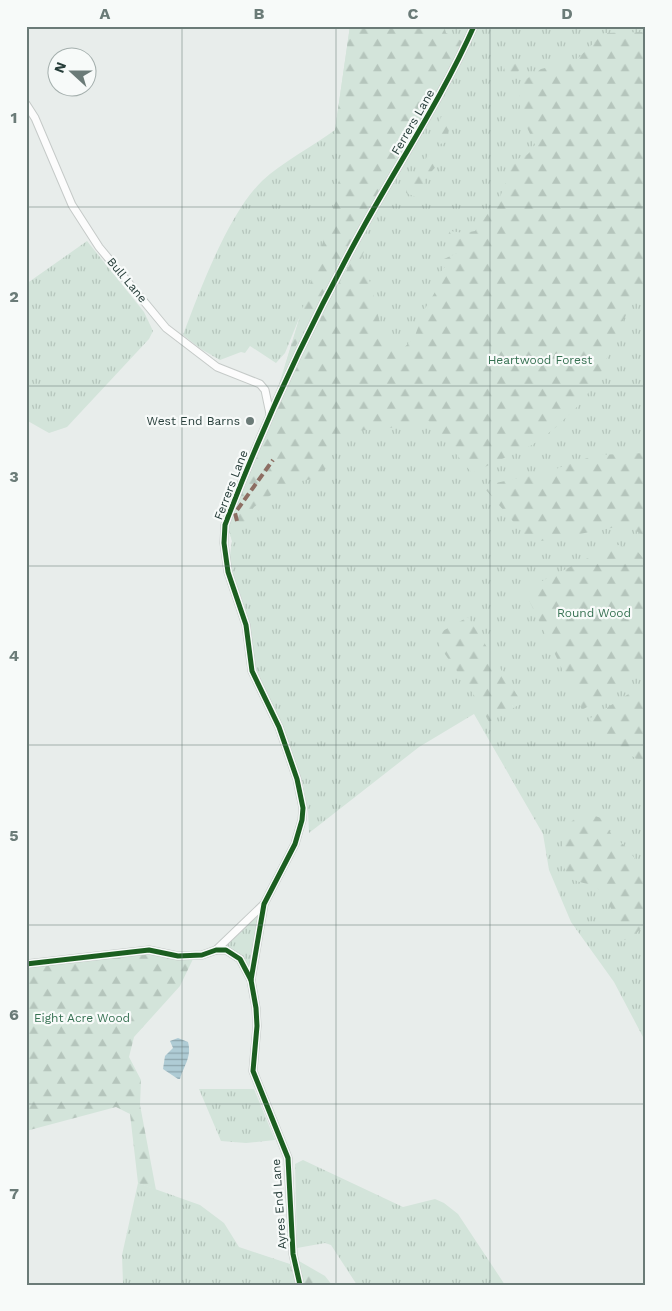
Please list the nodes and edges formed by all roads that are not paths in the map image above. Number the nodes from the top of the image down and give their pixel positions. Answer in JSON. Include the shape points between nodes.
{"nodes":[{"id":1,"x":474,"y":26,"type":"edge"},
{"id":2,"x":26,"y":104,"type":"edge"},
{"id":3,"x":270,"y":414,"type":"junction"},
{"id":4,"x":264,"y":904,"type":"junction"},
{"id":5,"x":216,"y":950,"type":"junction"},
{"id":6,"x":26,"y":964,"type":"edge"},
{"id":7,"x":251,"y":980,"type":"junction"},
{"id":8,"x":300,"y":1285,"type":"edge"}],
"edges":[{"from":1,"to":3,"type":"street","name":"Ferrers Lane","via":[[419,133],[363,228],[291,365]]},
{"from":2,"to":3,"type":"street","name":"Bull Lane","via":[[72,205],[99,247],[166,328],[217,367],[260,384],[265,390]]},
{"from":3,"to":4,"type":"street","name":"Ferrers Lane","via":[[225,525],[224,543],[233,591],[246,625],[252,671],[279,727],[303,808],[295,844]]},
{"from":4,"to":5,"type":"street","name":"Ferrers Lane"},
{"from":4,"to":7,"type":"street","name":"Ferrers Lane"},
{"from":5,"to":6,"type":"street","via":[[202,955],[178,956],[150,950]]},
{"from":5,"to":7,"type":"street","name":"Ayres End Lane","via":[[236,955]]},
{"from":7,"to":8,"type":"street","name":"Ayres End Lane","via":[[258,1026],[253,1071],[288,1158],[293,1254]]}]}
